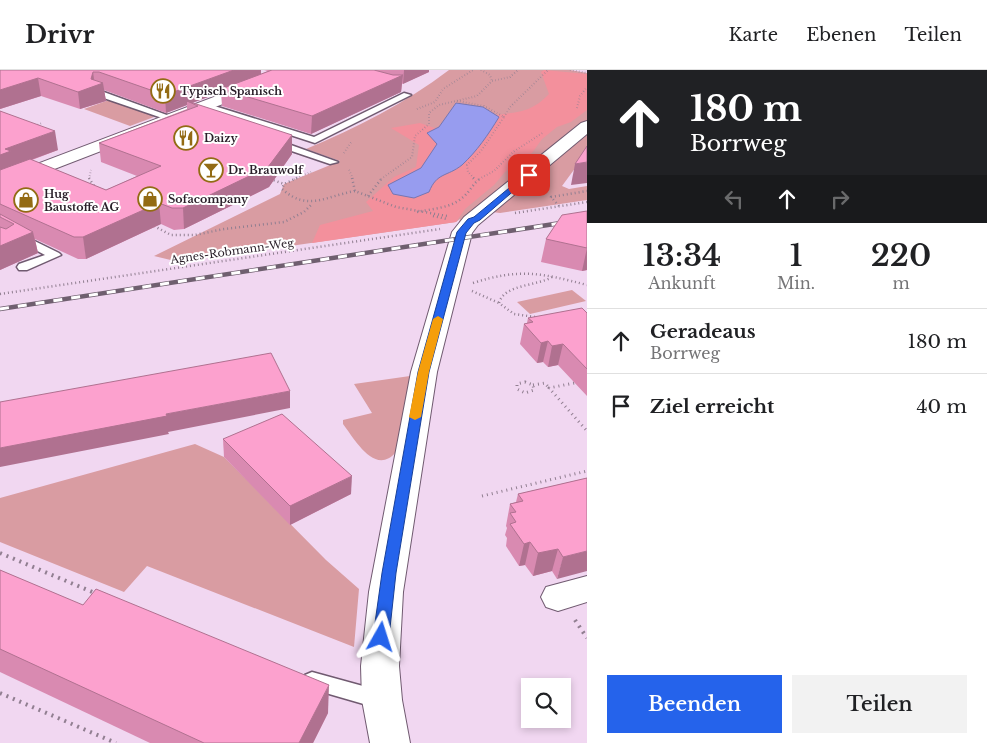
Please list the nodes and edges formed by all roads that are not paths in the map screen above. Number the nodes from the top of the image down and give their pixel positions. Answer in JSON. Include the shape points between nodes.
{"nodes":[{"id":1,"x":298,"y":70,"type":"edge"},
{"id":2,"x":98,"y":93,"type":"edge"},
{"id":3,"x":407,"y":95,"type":"dead end"},
{"id":4,"x":205,"y":113,"type":"junction"},
{"id":5,"x":178,"y":116,"type":"junction"},
{"id":6,"x":587,"y":126,"type":"edge"},
{"id":7,"x":262,"y":139,"type":"edge"},
{"id":8,"x":333,"y":162,"type":"road end"},
{"id":9,"x":0,"y":184,"type":"edge"},
{"id":10,"x":0,"y":226,"type":"edge"},
{"id":11,"x":0,"y":240,"type":"edge"},
{"id":12,"x":11,"y":246,"type":"edge"},
{"id":13,"x":23,"y":267,"type":"dead end"},
{"id":14,"x":291,"y":675,"type":"edge"},
{"id":15,"x":382,"y":700,"type":"junction"},
{"id":16,"x":390,"y":743,"type":"edge"}],
"edges":[{"from":1,"to":4,"type":"street","via":[[270,76]]},
{"from":2,"to":5,"type":"lane"},
{"from":3,"to":4,"type":"lane","via":[[315,140]]},
{"from":4,"to":5,"type":"street"},
{"from":5,"to":9,"type":"street"},
{"from":6,"to":15,"type":"street","via":[[466,221],[462,232],[454,289],[424,372],[386,592],[381,637]]},
{"from":7,"to":8,"type":"lane"},
{"from":10,"to":13,"type":"lane","via":[[55,255]]},
{"from":11,"to":12,"type":"lane"},
{"from":14,"to":15,"type":"lane"},
{"from":15,"to":16,"type":"street"}]}
